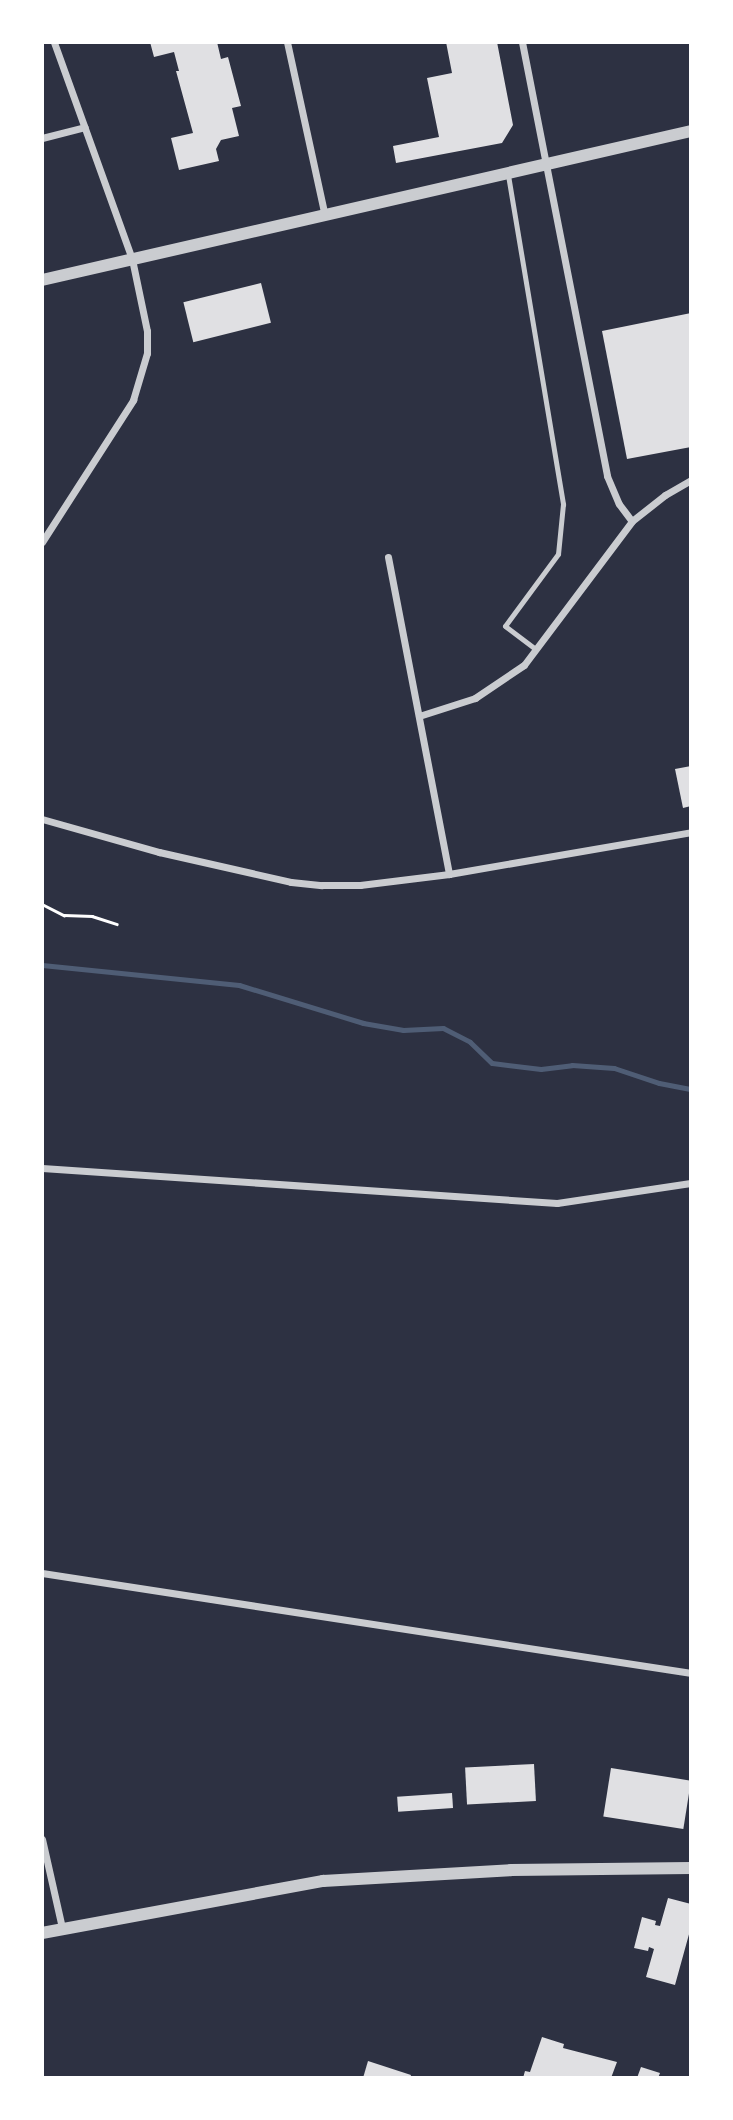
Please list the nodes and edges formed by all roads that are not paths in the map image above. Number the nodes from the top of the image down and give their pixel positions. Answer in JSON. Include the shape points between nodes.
{"nodes":[{"id":1,"x":54,"y":42,"type":"edge"},
{"id":2,"x":287,"y":42,"type":"edge"},
{"id":3,"x":522,"y":42,"type":"edge"},
{"id":4,"x":85,"y":127,"type":"junction"},
{"id":5,"x":691,"y":131,"type":"edge"},
{"id":6,"x":42,"y":138,"type":"edge"},
{"id":7,"x":547,"y":164,"type":"junction"},
{"id":8,"x":508,"y":175,"type":"junction"},
{"id":9,"x":325,"y":216,"type":"junction"},
{"id":10,"x":132,"y":259,"type":"junction"},
{"id":11,"x":42,"y":280,"type":"edge"},
{"id":12,"x":691,"y":480,"type":"edge"},
{"id":13,"x":632,"y":521,"type":"junction"},
{"id":14,"x":42,"y":542,"type":"edge"},
{"id":15,"x":388,"y":557,"type":"dead end"},
{"id":16,"x":536,"y":649,"type":"junction"},
{"id":17,"x":419,"y":716,"type":"junction"},
{"id":18,"x":42,"y":819,"type":"edge"},
{"id":19,"x":691,"y":832,"type":"edge"},
{"id":20,"x":449,"y":874,"type":"junction"},
{"id":21,"x":42,"y":1168,"type":"edge"},
{"id":22,"x":691,"y":1184,"type":"edge"},
{"id":23,"x":42,"y":1573,"type":"edge"},
{"id":24,"x":691,"y":1673,"type":"edge"},
{"id":25,"x":42,"y":1839,"type":"edge"},
{"id":26,"x":691,"y":1868,"type":"edge"},
{"id":27,"x":62,"y":1928,"type":"junction"},
{"id":28,"x":42,"y":1933,"type":"edge"}],
"edges":[{"from":1,"to":4,"type":"street"},
{"from":2,"to":9,"type":"street"},
{"from":3,"to":7,"type":"street"},
{"from":4,"to":6,"type":"street"},
{"from":4,"to":10,"type":"street"},
{"from":5,"to":7,"type":"street"},
{"from":7,"to":8,"type":"street"},
{"from":7,"to":13,"type":"street","via":[[607,476]]},
{"from":8,"to":9,"type":"street"},
{"from":8,"to":16,"type":"lane","via":[[563,504],[558,554],[505,626]]},
{"from":9,"to":10,"type":"street"},
{"from":10,"to":11,"type":"street"},
{"from":10,"to":14,"type":"street","via":[[147,331],[145,366],[133,400]]},
{"from":12,"to":13,"type":"street"},
{"from":13,"to":16,"type":"street"},
{"from":15,"to":17,"type":"street"},
{"from":16,"to":17,"type":"street","via":[[524,665],[495,687]]},
{"from":17,"to":20,"type":"street"},
{"from":18,"to":20,"type":"street","via":[[291,882],[360,885]]},
{"from":19,"to":20,"type":"street"},
{"from":21,"to":22,"type":"street","via":[[557,1203]]},
{"from":23,"to":24,"type":"street"},
{"from":25,"to":27,"type":"street"},
{"from":26,"to":27,"type":"street","via":[[511,1870],[323,1881]]},
{"from":27,"to":28,"type":"street"}]}
